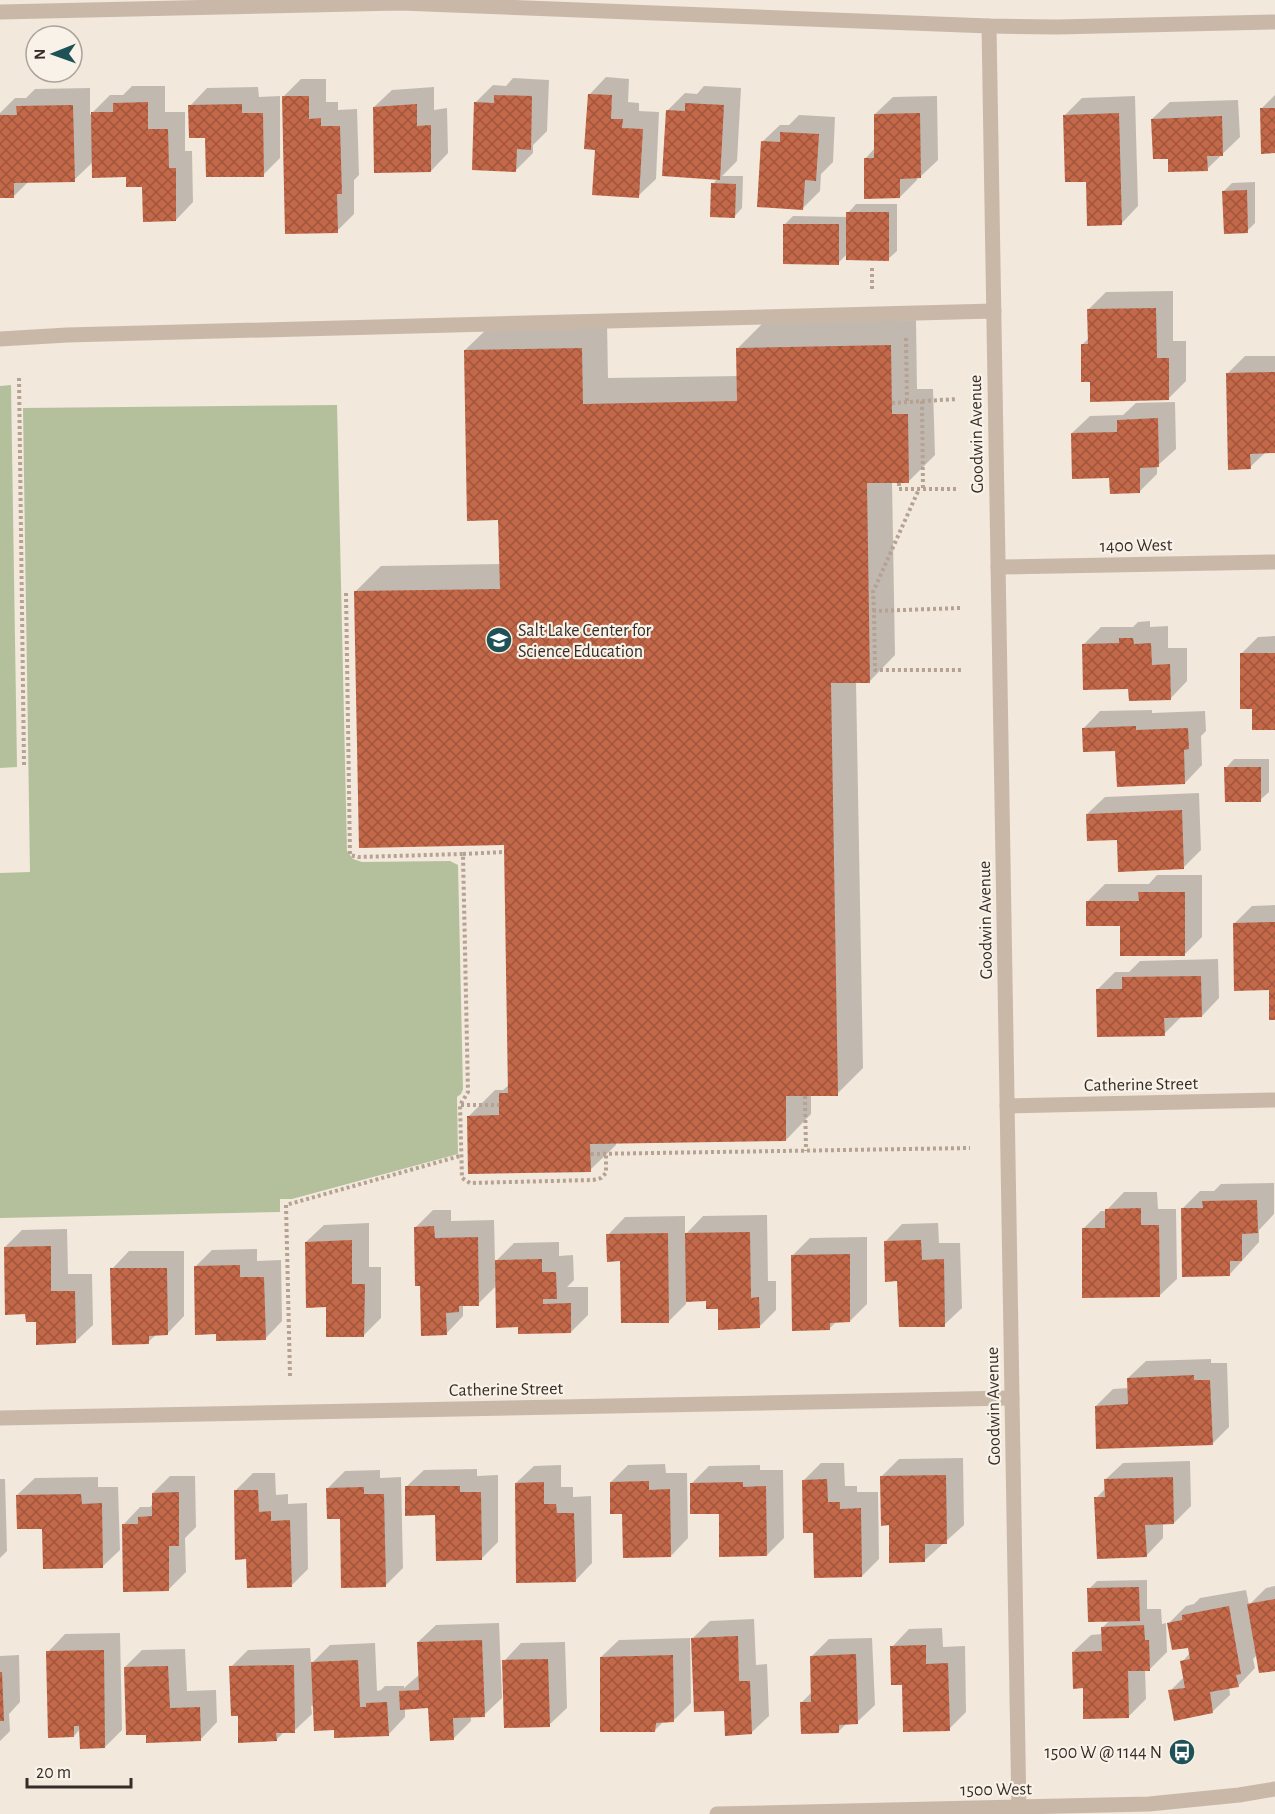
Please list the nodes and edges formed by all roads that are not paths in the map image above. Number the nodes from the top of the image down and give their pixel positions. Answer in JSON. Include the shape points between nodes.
{"nodes":[{"id":1,"x":400,"y":2,"type":"edge"},
{"id":2,"x":0,"y":12,"type":"edge"},
{"id":3,"x":1275,"y":22,"type":"edge"},
{"id":4,"x":989,"y":26,"type":"junction"},
{"id":5,"x":994,"y":311,"type":"junction"},
{"id":6,"x":0,"y":339,"type":"edge"},
{"id":7,"x":1275,"y":562,"type":"edge"},
{"id":8,"x":998,"y":567,"type":"junction"},
{"id":9,"x":1275,"y":1100,"type":"edge"},
{"id":10,"x":1007,"y":1106,"type":"junction"},
{"id":11,"x":1012,"y":1398,"type":"junction"},
{"id":12,"x":0,"y":1418,"type":"edge"},
{"id":13,"x":1275,"y":1789,"type":"edge"},
{"id":14,"x":1019,"y":1811,"type":"edge"},
{"id":15,"x":717,"y":1814,"type":"edge"}],
"edges":[{"from":1,"to":2,"type":"street"},
{"from":1,"to":4,"type":"street"},
{"from":3,"to":4,"type":"street"},
{"from":4,"to":5,"type":"street","name":"Goodwin Avenue"},
{"from":5,"to":6,"type":"street"},
{"from":5,"to":8,"type":"street","name":"Goodwin Avenue"},
{"from":7,"to":8,"type":"street","name":"1400 West"},
{"from":8,"to":10,"type":"street","name":"Goodwin Avenue"},
{"from":9,"to":10,"type":"street","name":"Catherine Street"},
{"from":10,"to":11,"type":"street","name":"Goodwin Avenue"},
{"from":11,"to":12,"type":"street","name":"Catherine Street"},
{"from":11,"to":14,"type":"street","name":"Goodwin Avenue"},
{"from":13,"to":14,"type":"street","name":"1500 West","via":[[1149,1804]]},
{"from":14,"to":15,"type":"street","name":"1500 West"}]}
